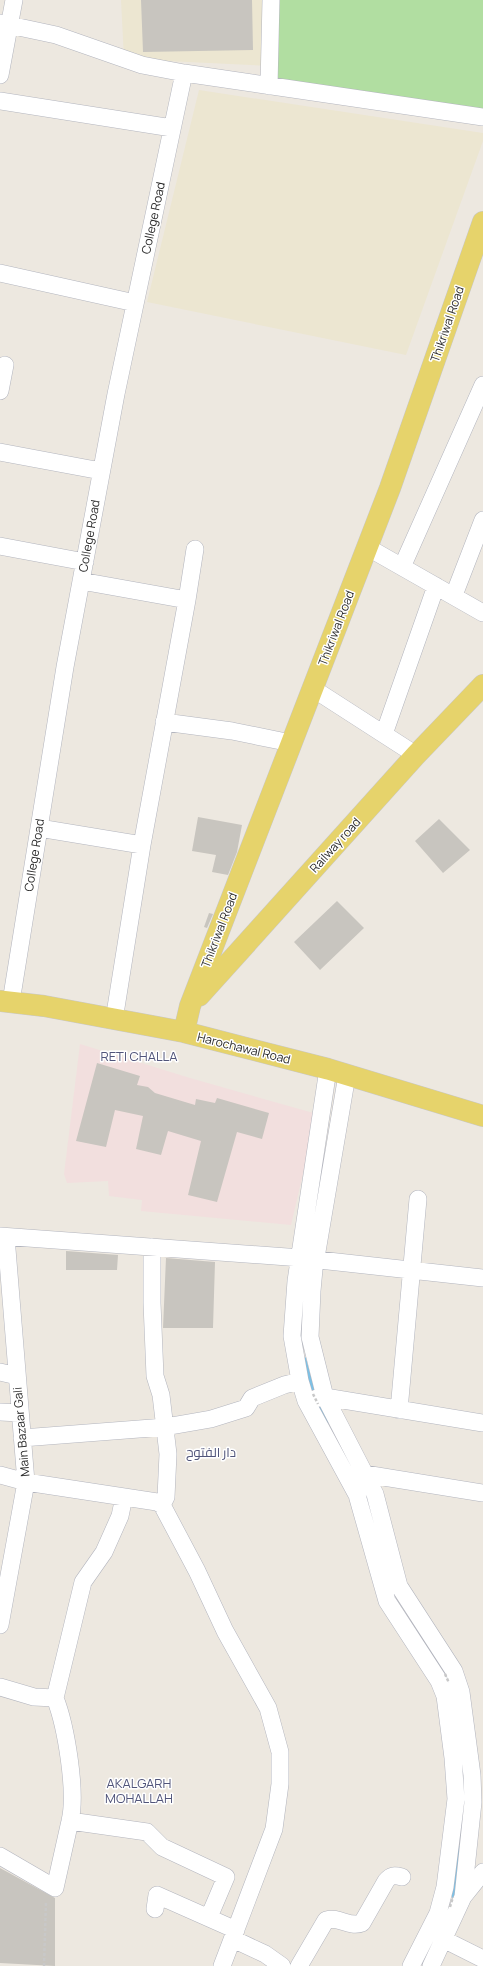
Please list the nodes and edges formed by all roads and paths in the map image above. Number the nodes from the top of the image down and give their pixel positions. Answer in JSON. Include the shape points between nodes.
{"nodes":[{"id":1,"x":14,"y":0,"type":"edge"},
{"id":2,"x":270,"y":0,"type":"edge"},
{"id":3,"x":5,"y":24,"type":"edge"},
{"id":4,"x":184,"y":73,"type":"junction"},
{"id":5,"x":0,"y":75,"type":"edge"},
{"id":6,"x":269,"y":86,"type":"junction"},
{"id":7,"x":0,"y":101,"type":"edge"},
{"id":8,"x":483,"y":117,"type":"edge"},
{"id":9,"x":172,"y":128,"type":"junction"},
{"id":10,"x":482,"y":228,"type":"edge"},
{"id":11,"x":0,"y":273,"type":"edge"},
{"id":12,"x":135,"y":303,"type":"junction"},
{"id":13,"x":5,"y":364,"type":"dead end"},
{"id":14,"x":483,"y":387,"type":"edge"},
{"id":15,"x":0,"y":391,"type":"edge"},
{"id":16,"x":0,"y":452,"type":"edge"},
{"id":17,"x":101,"y":471,"type":"junction"},
{"id":18,"x":483,"y":520,"type":"edge"},
{"id":19,"x":0,"y":546,"type":"edge"},
{"id":20,"x":367,"y":547,"type":"junction"},
{"id":21,"x":195,"y":549,"type":"dead end"},
{"id":22,"x":85,"y":562,"type":"junction"},
{"id":23,"x":402,"y":567,"type":"junction"},
{"id":24,"x":81,"y":581,"type":"junction"},
{"id":25,"x":436,"y":586,"type":"junction"},
{"id":26,"x":454,"y":595,"type":"junction"},
{"id":27,"x":187,"y":600,"type":"junction"},
{"id":28,"x":483,"y":613,"type":"edge"},
{"id":29,"x":483,"y":685,"type":"edge"},
{"id":30,"x":312,"y":688,"type":"junction"},
{"id":31,"x":164,"y":722,"type":"junction"},
{"id":32,"x":384,"y":734,"type":"junction"},
{"id":33,"x":291,"y":743,"type":"junction"},
{"id":34,"x":416,"y":755,"type":"junction"},
{"id":35,"x":39,"y":828,"type":"junction"},
{"id":36,"x":142,"y":845,"type":"junction"},
{"id":37,"x":5,"y":1001,"type":"edge"},
{"id":38,"x":190,"y":1006,"type":"junction"},
{"id":39,"x":114,"y":1020,"type":"junction"},
{"id":40,"x":184,"y":1032,"type":"junction"},
{"id":41,"x":338,"y":1072,"type":"junction"},
{"id":42,"x":483,"y":1116,"type":"edge"},
{"id":43,"x":418,"y":1199,"type":"dead end"},
{"id":44,"x":3,"y":1236,"type":"edge"},
{"id":45,"x":152,"y":1247,"type":"junction"},
{"id":46,"x":308,"y":1259,"type":"junction"},
{"id":47,"x":411,"y":1270,"type":"junction"},
{"id":48,"x":483,"y":1278,"type":"edge"},
{"id":49,"x":0,"y":1372,"type":"edge"},
{"id":50,"x":17,"y":1376,"type":"junction"},
{"id":51,"x":300,"y":1381,"type":"junction"},
{"id":52,"x":316,"y":1399,"type":"junction"},
{"id":53,"x":399,"y":1410,"type":"junction"},
{"id":54,"x":0,"y":1412,"type":"edge"},
{"id":55,"x":20,"y":1413,"type":"junction"},
{"id":56,"x":483,"y":1423,"type":"edge"},
{"id":57,"x":165,"y":1427,"type":"junction"},
{"id":58,"x":22,"y":1438,"type":"junction"},
{"id":59,"x":0,"y":1475,"type":"edge"},
{"id":60,"x":369,"y":1480,"type":"junction"},
{"id":61,"x":26,"y":1482,"type":"junction"},
{"id":62,"x":483,"y":1493,"type":"edge"},
{"id":63,"x":357,"y":1495,"type":"junction"},
{"id":64,"x":124,"y":1497,"type":"junction"},
{"id":65,"x":162,"y":1505,"type":"junction"},
{"id":66,"x":0,"y":1625,"type":"edge"},
{"id":67,"x":447,"y":1677,"type":"junction"},
{"id":68,"x":0,"y":1687,"type":"edge"},
{"id":69,"x":55,"y":1698,"type":"junction"},
{"id":70,"x":468,"y":1741,"type":"junction"},
{"id":71,"x":483,"y":1758,"type":"edge"},
{"id":72,"x":70,"y":1821,"type":"junction"},
{"id":73,"x":0,"y":1856,"type":"edge"},
{"id":74,"x":483,"y":1872,"type":"edge"},
{"id":75,"x":402,"y":1877,"type":"dead end"},
{"id":76,"x":50,"y":1894,"type":"junction"},
{"id":77,"x":454,"y":1901,"type":"junction"},
{"id":78,"x":155,"y":1909,"type":"dead end"},
{"id":79,"x":209,"y":1917,"type":"junction"},
{"id":80,"x":234,"y":1934,"type":"junction"},
{"id":81,"x":444,"y":1940,"type":"junction"},
{"id":82,"x":483,"y":1959,"type":"edge"},
{"id":83,"x":44,"y":1966,"type":"edge"},
{"id":84,"x":222,"y":1966,"type":"edge"},
{"id":85,"x":282,"y":1966,"type":"edge"},
{"id":86,"x":299,"y":1966,"type":"edge"},
{"id":87,"x":411,"y":1966,"type":"edge"},
{"id":88,"x":431,"y":1966,"type":"edge"}],
"edges":[{"from":1,"to":3,"type":"street"},
{"from":2,"to":6,"type":"street"},
{"from":3,"to":4,"type":"street","via":[[80,42],[142,65]]},
{"from":3,"to":5,"type":"street"},
{"from":4,"to":6,"type":"street"},
{"from":4,"to":9,"type":"street","name":"College Road"},
{"from":6,"to":8,"type":"street"},
{"from":7,"to":9,"type":"street"},
{"from":9,"to":12,"type":"street","name":"College Road"},
{"from":10,"to":20,"type":"main road","name":"Thikriwal Road"},
{"from":11,"to":12,"type":"street"},
{"from":12,"to":17,"type":"street","name":"College Road"},
{"from":13,"to":15,"type":"street"},
{"from":14,"to":23,"type":"street"},
{"from":16,"to":17,"type":"street"},
{"from":17,"to":22,"type":"street","name":"College Road"},
{"from":18,"to":26,"type":"street"},
{"from":19,"to":22,"type":"street"},
{"from":20,"to":23,"type":"street"},
{"from":20,"to":30,"type":"main road","name":"Thikriwal Road"},
{"from":21,"to":27,"type":"street"},
{"from":22,"to":24,"type":"street","name":"College Road"},
{"from":23,"to":25,"type":"street"},
{"from":24,"to":27,"type":"street"},
{"from":24,"to":35,"type":"street","name":"College Road"},
{"from":25,"to":26,"type":"street"},
{"from":25,"to":32,"type":"street"},
{"from":26,"to":28,"type":"street"},
{"from":27,"to":31,"type":"street"},
{"from":29,"to":34,"type":"main road","name":"Railway road"},
{"from":30,"to":32,"type":"street"},
{"from":30,"to":33,"type":"main road","name":"Thikriwal Road"},
{"from":31,"to":33,"type":"street","via":[[232,731]]},
{"from":31,"to":36,"type":"street"},
{"from":32,"to":34,"type":"street"},
{"from":33,"to":38,"type":"main road","name":"Thikriwal Road"},
{"from":34,"to":38,"type":"main road","name":"Railway road"},
{"from":35,"to":36,"type":"street"},
{"from":35,"to":37,"type":"street","name":"College Road"},
{"from":36,"to":39,"type":"street"},
{"from":37,"to":39,"type":"main road","name":"Harochawal Road"},
{"from":38,"to":40,"type":"main road","name":"Thikriwal Road"},
{"from":39,"to":40,"type":"main road","name":"Harochawal Road"},
{"from":40,"to":41,"type":"main road","name":"Harochawal Road"},
{"from":41,"to":42,"type":"main road","name":"Harochawal Road"},
{"from":41,"to":46,"type":"street"},
{"from":43,"to":47,"type":"street"},
{"from":44,"to":45,"type":"street"},
{"from":44,"to":50,"type":"street","name":"Main Bazaar Gali"},
{"from":45,"to":46,"type":"street"},
{"from":45,"to":57,"type":"street","via":[[155,1376],[161,1394]]},
{"from":46,"to":47,"type":"street"},
{"from":46,"to":51,"type":"street","via":[[296,1281],[292,1336]]},
{"from":46,"to":52,"type":"street","via":[[312,1291],[310,1337]]},
{"from":47,"to":48,"type":"street"},
{"from":47,"to":53,"type":"street"},
{"from":49,"to":50,"type":"street"},
{"from":50,"to":55,"type":"street","name":"Main Bazaar Gali"},
{"from":51,"to":52,"type":"street"},
{"from":51,"to":57,"type":"street","via":[[252,1398],[246,1408],[211,1419]]},
{"from":52,"to":53,"type":"street"},
{"from":52,"to":60,"type":"street"},
{"from":52,"to":63,"type":"street"},
{"from":53,"to":56,"type":"street"},
{"from":54,"to":55,"type":"street"},
{"from":55,"to":58,"type":"street","name":"Main Bazaar Gali"},
{"from":57,"to":58,"type":"street"},
{"from":57,"to":65,"type":"street","via":[[168,1454],[166,1497]]},
{"from":58,"to":61,"type":"street","name":"Main Bazaar Gali"},
{"from":59,"to":61,"type":"street"},
{"from":60,"to":62,"type":"street"},
{"from":60,"to":63,"type":"street"},
{"from":60,"to":67,"type":"street","via":[[399,1586]]},
{"from":61,"to":64,"type":"street"},
{"from":61,"to":66,"type":"street","name":"Main Bazaar Gali"},
{"from":63,"to":67,"type":"street","via":[[387,1601]]},
{"from":64,"to":65,"type":"street"},
{"from":64,"to":69,"type":"street","via":[[120,1516],[104,1552],[83,1582]]},
{"from":65,"to":80,"type":"street","via":[[225,1631],[268,1708],[277,1735],[281,1766],[274,1829]]},
{"from":67,"to":70,"type":"street","via":[[461,1692]]},
{"from":67,"to":77,"type":"street","via":[[445,1696],[456,1799]]},
{"from":68,"to":69,"type":"street","via":[[34,1697]]},
{"from":69,"to":72,"type":"street","via":[[60,1711],[70,1769]]},
{"from":70,"to":71,"type":"street","via":[[478,1757]]},
{"from":70,"to":77,"type":"street","via":[[473,1802]]},
{"from":72,"to":76,"type":"street"},
{"from":72,"to":79,"type":"street","via":[[146,1832],[162,1847],[226,1877]]},
{"from":73,"to":76,"type":"street"},
{"from":74,"to":77,"type":"street"},
{"from":75,"to":86,"type":"street","via":[[390,1876],[362,1924],[351,1925],[335,1919],[326,1920]]},
{"from":76,"to":83,"type":"path"},
{"from":77,"to":81,"type":"street"},
{"from":77,"to":87,"type":"street","via":[[438,1913]]},
{"from":78,"to":79,"type":"street","via":[[158,1895]]},
{"from":79,"to":80,"type":"street"},
{"from":80,"to":84,"type":"street"},
{"from":80,"to":85,"type":"street"},
{"from":81,"to":82,"type":"street"},
{"from":81,"to":88,"type":"street"}]}
